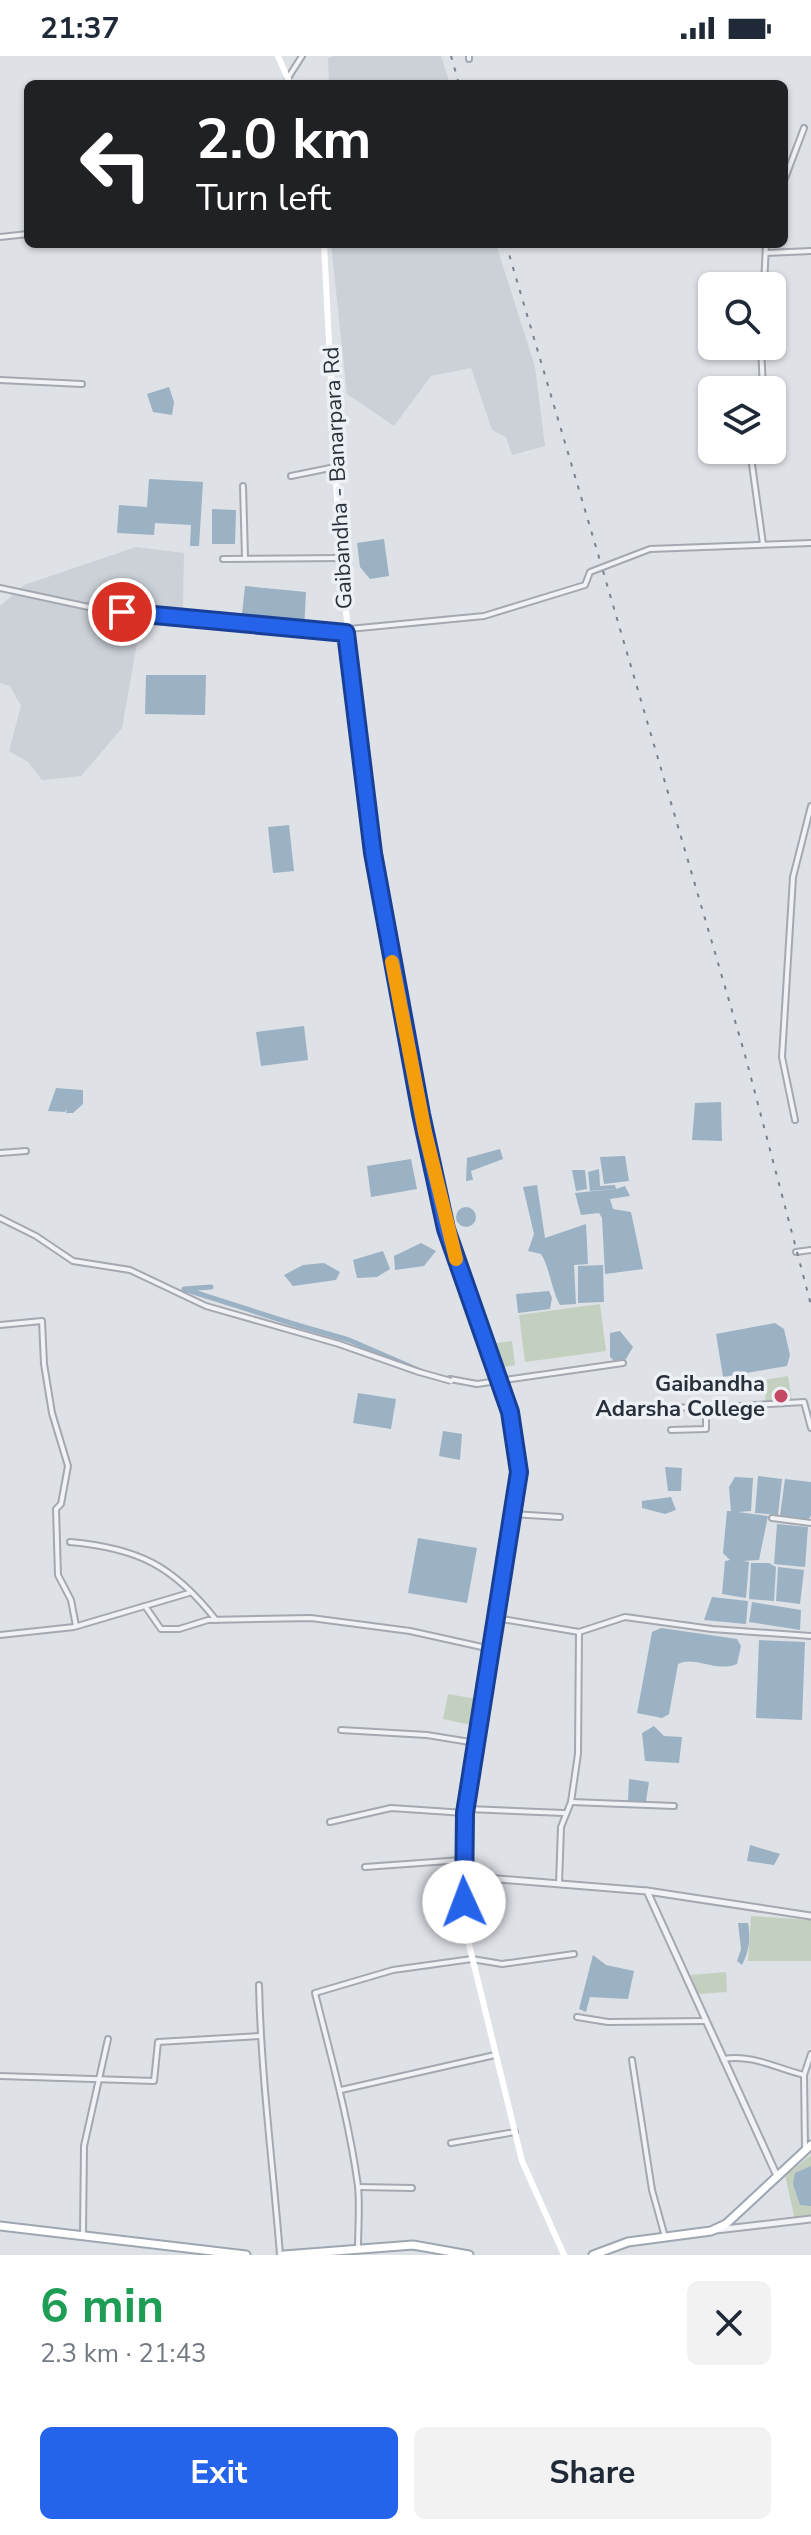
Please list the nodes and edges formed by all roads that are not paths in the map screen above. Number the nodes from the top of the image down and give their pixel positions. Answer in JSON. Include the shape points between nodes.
{"nodes":[{"id":1,"x":278,"y":56,"type":"edge"},
{"id":2,"x":302,"y":56,"type":"edge"},
{"id":3,"x":289,"y":80,"type":"edge"},
{"id":4,"x":290,"y":80,"type":"edge"},
{"id":5,"x":804,"y":128,"type":"dead end"},
{"id":6,"x":788,"y":170,"type":"edge"},
{"id":7,"x":24,"y":234,"type":"edge"},
{"id":8,"x":0,"y":237,"type":"edge"},
{"id":9,"x":324,"y":248,"type":"edge"},
{"id":10,"x":766,"y":248,"type":"edge"},
{"id":11,"x":811,"y":251,"type":"edge"},
{"id":12,"x":766,"y":253,"type":"junction"},
{"id":13,"x":765,"y":272,"type":"edge"},
{"id":14,"x":0,"y":380,"type":"edge"},
{"id":15,"x":82,"y":384,"type":"dead end"},
{"id":16,"x":752,"y":464,"type":"edge"},
{"id":17,"x":335,"y":467,"type":"junction"},
{"id":18,"x":291,"y":476,"type":"dead end"},
{"id":19,"x":243,"y":486,"type":"dead end"},
{"id":20,"x":811,"y":543,"type":"edge"},
{"id":21,"x":763,"y":544,"type":"junction"},
{"id":22,"x":245,"y":557,"type":"junction"},
{"id":23,"x":340,"y":558,"type":"junction"},
{"id":24,"x":223,"y":559,"type":"dead end"},
{"id":25,"x":0,"y":588,"type":"edge"},
{"id":26,"x":346,"y":631,"type":"junction"},
{"id":27,"x":811,"y":806,"type":"edge"},
{"id":28,"x":795,"y":1120,"type":"dead end"},
{"id":29,"x":425,"y":1132,"type":"junction"},
{"id":30,"x":416,"y":1133,"type":"dead end"},
{"id":31,"x":26,"y":1151,"type":"dead end"},
{"id":32,"x":0,"y":1153,"type":"edge"},
{"id":33,"x":0,"y":1218,"type":"edge"},
{"id":34,"x":811,"y":1250,"type":"edge"},
{"id":35,"x":796,"y":1252,"type":"dead end"},
{"id":36,"x":0,"y":1325,"type":"edge"},
{"id":37,"x":623,"y":1363,"type":"dead end"},
{"id":38,"x":435,"y":1377,"type":"dead end"},
{"id":39,"x":499,"y":1381,"type":"junction"},
{"id":40,"x":620,"y":1406,"type":"dead end"},
{"id":41,"x":706,"y":1408,"type":"junction"},
{"id":42,"x":811,"y":1428,"type":"edge"},
{"id":43,"x":671,"y":1430,"type":"dead end"},
{"id":44,"x":512,"y":1514,"type":"junction"},
{"id":45,"x":560,"y":1517,"type":"dead end"},
{"id":46,"x":772,"y":1518,"type":"dead end"},
{"id":47,"x":811,"y":1523,"type":"edge"},
{"id":48,"x":70,"y":1542,"type":"dead end"},
{"id":49,"x":189,"y":1593,"type":"junction"},
{"id":50,"x":145,"y":1606,"type":"junction"},
{"id":51,"x":496,"y":1618,"type":"junction"},
{"id":52,"x":216,"y":1620,"type":"junction"},
{"id":53,"x":76,"y":1626,"type":"junction"},
{"id":54,"x":579,"y":1632,"type":"junction"},
{"id":55,"x":0,"y":1635,"type":"edge"},
{"id":56,"x":811,"y":1636,"type":"edge"},
{"id":57,"x":491,"y":1649,"type":"junction"},
{"id":58,"x":341,"y":1730,"type":"dead end"},
{"id":59,"x":476,"y":1743,"type":"junction"},
{"id":60,"x":571,"y":1802,"type":"junction"},
{"id":61,"x":674,"y":1806,"type":"dead end"},
{"id":62,"x":465,"y":1813,"type":"junction"},
{"id":63,"x":564,"y":1813,"type":"junction"},
{"id":64,"x":330,"y":1822,"type":"dead end"},
{"id":65,"x":462,"y":1860,"type":"junction"},
{"id":66,"x":365,"y":1867,"type":"dead end"},
{"id":67,"x":462,"y":1876,"type":"junction"},
{"id":68,"x":559,"y":1886,"type":"junction"},
{"id":69,"x":647,"y":1891,"type":"junction"},
{"id":70,"x":811,"y":1916,"type":"edge"},
{"id":71,"x":574,"y":1954,"type":"dead end"},
{"id":72,"x":472,"y":1959,"type":"junction"},
{"id":73,"x":259,"y":1985,"type":"dead end"},
{"id":74,"x":577,"y":2017,"type":"dead end"},
{"id":75,"x":706,"y":2021,"type":"junction"},
{"id":76,"x":260,"y":2036,"type":"junction"},
{"id":77,"x":108,"y":2039,"type":"dead end"},
{"id":78,"x":811,"y":2054,"type":"edge"},
{"id":79,"x":495,"y":2055,"type":"junction"},
{"id":80,"x":723,"y":2059,"type":"junction"},
{"id":81,"x":632,"y":2060,"type":"dead end"},
{"id":82,"x":804,"y":2075,"type":"junction"},
{"id":83,"x":0,"y":2076,"type":"edge"},
{"id":84,"x":96,"y":2082,"type":"junction"},
{"id":85,"x":341,"y":2090,"type":"junction"},
{"id":86,"x":515,"y":2132,"type":"junction"},
{"id":87,"x":451,"y":2143,"type":"dead end"},
{"id":88,"x":808,"y":2148,"type":"edge"},
{"id":89,"x":777,"y":2176,"type":"junction"},
{"id":90,"x":358,"y":2187,"type":"junction"},
{"id":91,"x":412,"y":2188,"type":"dead end"},
{"id":92,"x":811,"y":2219,"type":"edge"},
{"id":93,"x":0,"y":2226,"type":"edge"},
{"id":94,"x":711,"y":2231,"type":"junction"},
{"id":95,"x":83,"y":2233,"type":"junction"},
{"id":96,"x":665,"y":2237,"type":"junction"},
{"id":97,"x":358,"y":2249,"type":"junction"},
{"id":98,"x":605,"y":2254,"type":"edge"},
{"id":99,"x":246,"y":2255,"type":"edge"},
{"id":100,"x":282,"y":2255,"type":"edge"},
{"id":101,"x":469,"y":2255,"type":"edge"},
{"id":102,"x":564,"y":2255,"type":"edge"},
{"id":103,"x":593,"y":2255,"type":"edge"}],
"edges":[{"from":1,"to":3,"type":"main road"},
{"from":2,"to":4,"type":"street"},
{"from":5,"to":6,"type":"street"},
{"from":7,"to":8,"type":"street"},
{"from":9,"to":17,"type":"main road","name":"Gaibandha - Banarpara Rd"},
{"from":10,"to":12,"type":"street"},
{"from":11,"to":12,"type":"street"},
{"from":12,"to":13,"type":"street"},
{"from":14,"to":15,"type":"street"},
{"from":16,"to":21,"type":"street"},
{"from":17,"to":18,"type":"street"},
{"from":17,"to":23,"type":"main road","name":"Gaibandha - Banarpara Rd"},
{"from":19,"to":22,"type":"street"},
{"from":20,"to":21,"type":"street"},
{"from":21,"to":26,"type":"street","via":[[650,549],[590,572],[585,585],[484,616]]},
{"from":22,"to":23,"type":"street"},
{"from":22,"to":24,"type":"street"},
{"from":23,"to":26,"type":"main road","name":"Gaibandha - Banarpara Rd"},
{"from":25,"to":26,"type":"street","via":[[98,609]]},
{"from":26,"to":29,"type":"main road","name":"Gaibandha - Banarpara Rd","via":[[392,982]]},
{"from":27,"to":28,"type":"street","via":[[793,877],[782,1057]]},
{"from":29,"to":30,"type":"street"},
{"from":29,"to":39,"type":"main road","name":"Gaibandha - Banarpara Rd","via":[[446,1229]]},
{"from":31,"to":32,"type":"street"},
{"from":33,"to":39,"type":"street","bridge":true,"via":[[73,1261],[130,1270],[206,1306],[476,1388]]},
{"from":34,"to":35,"type":"street"},
{"from":36,"to":53,"type":"street","via":[[42,1321],[52,1413],[68,1466],[56,1509],[58,1575]]},
{"from":37,"to":39,"type":"street"},
{"from":38,"to":39,"type":"street","via":[[477,1384]]},
{"from":39,"to":44,"type":"main road","name":"Gaibandha - Banarpara Rd","via":[[510,1412],[519,1472]]},
{"from":40,"to":41,"type":"street"},
{"from":41,"to":42,"type":"street","via":[[804,1402]]},
{"from":41,"to":43,"type":"street","via":[[706,1429]]},
{"from":44,"to":45,"type":"street"},
{"from":44,"to":51,"type":"main road","name":"Gaibandha - Banarpara Rd"},
{"from":46,"to":47,"type":"street"},
{"from":48,"to":49,"type":"street","via":[[141,1554]]},
{"from":49,"to":50,"type":"street"},
{"from":49,"to":52,"type":"street"},
{"from":50,"to":52,"type":"street","via":[[161,1629]]},
{"from":50,"to":53,"type":"street"},
{"from":51,"to":54,"type":"street"},
{"from":51,"to":57,"type":"main road","name":"Gaibandha - Banarpara Rd"},
{"from":52,"to":57,"type":"street","via":[[354,1622]]},
{"from":53,"to":55,"type":"street"},
{"from":54,"to":56,"type":"street","via":[[625,1617]]},
{"from":54,"to":60,"type":"street","via":[[581,1691]]},
{"from":57,"to":59,"type":"main road","name":"Gaibandha - Banarpara Rd"},
{"from":58,"to":59,"type":"street"},
{"from":59,"to":62,"type":"main road","name":"Gaibandha - Banarpara Rd"},
{"from":60,"to":61,"type":"street"},
{"from":60,"to":63,"type":"street"},
{"from":62,"to":63,"type":"street"},
{"from":62,"to":64,"type":"street","via":[[391,1808]]},
{"from":62,"to":65,"type":"main road","name":"Gaibandha - Banarpara Rd"},
{"from":63,"to":68,"type":"street"},
{"from":65,"to":66,"type":"street"},
{"from":65,"to":67,"type":"main road","name":"Gaibandha - Banarpara Rd"},
{"from":67,"to":68,"type":"street"},
{"from":67,"to":72,"type":"main road","name":"Gaibandha - Banarpara Rd"},
{"from":68,"to":69,"type":"street"},
{"from":69,"to":70,"type":"street"},
{"from":69,"to":75,"type":"street"},
{"from":71,"to":72,"type":"street","via":[[502,1964]]},
{"from":72,"to":79,"type":"main road","name":"Gaibandha - Banarpara Rd"},
{"from":72,"to":85,"type":"street","via":[[393,1970],[315,1993]]},
{"from":73,"to":76,"type":"street"},
{"from":74,"to":75,"type":"street","via":[[608,2022]]},
{"from":75,"to":80,"type":"street"},
{"from":76,"to":84,"type":"street","via":[[158,2042],[154,2081]]},
{"from":76,"to":100,"type":"street"},
{"from":77,"to":84,"type":"street"},
{"from":78,"to":82,"type":"street"},
{"from":79,"to":85,"type":"street"},
{"from":79,"to":86,"type":"main road","name":"Gaibandha - Banarpara Rd"},
{"from":80,"to":82,"type":"street","via":[[756,2058],[775,2069]]},
{"from":80,"to":89,"type":"street"},
{"from":81,"to":96,"type":"street","via":[[652,2190]]},
{"from":82,"to":88,"type":"street"},
{"from":83,"to":84,"type":"street"},
{"from":84,"to":95,"type":"street","via":[[84,2146]]},
{"from":85,"to":90,"type":"street"},
{"from":86,"to":87,"type":"street"},
{"from":86,"to":102,"type":"main road","name":"Gaibandha - Banarpara Rd","via":[[536,2199]]},
{"from":88,"to":89,"type":"main road"},
{"from":89,"to":94,"type":"main road","via":[[726,2224]]},
{"from":90,"to":91,"type":"street"},
{"from":90,"to":97,"type":"street"},
{"from":92,"to":94,"type":"street"},
{"from":93,"to":95,"type":"main road"},
{"from":94,"to":96,"type":"main road"},
{"from":95,"to":99,"type":"main road"},
{"from":96,"to":98,"type":"main road","via":[[628,2242]]},
{"from":97,"to":100,"type":"main road"},
{"from":97,"to":101,"type":"main road","via":[[413,2245]]},
{"from":98,"to":103,"type":"main road"}]}
